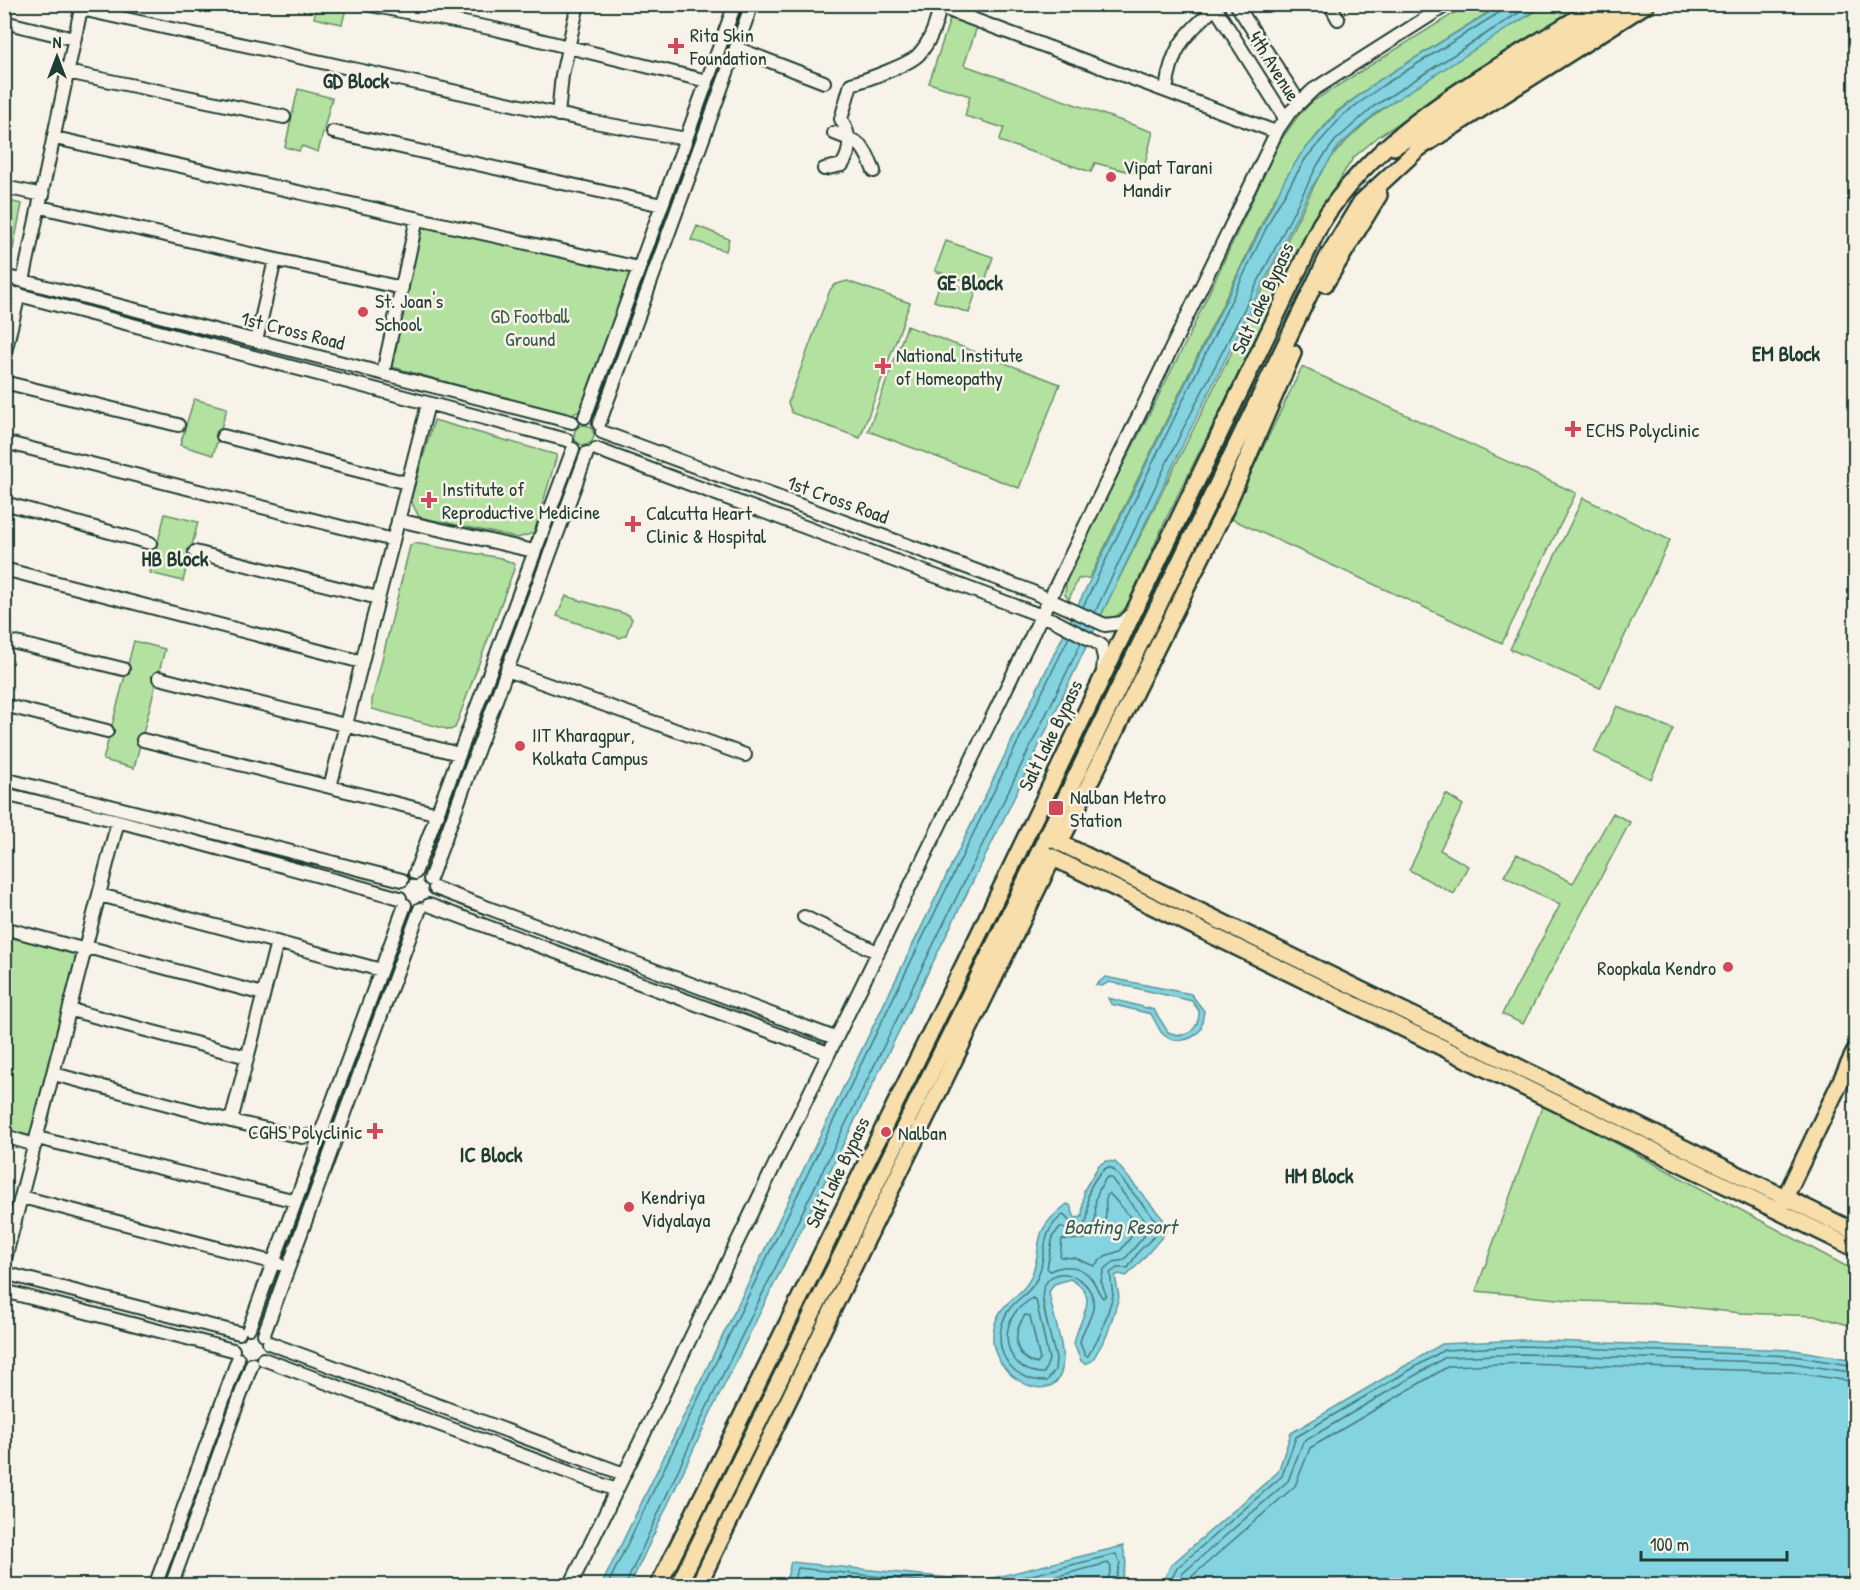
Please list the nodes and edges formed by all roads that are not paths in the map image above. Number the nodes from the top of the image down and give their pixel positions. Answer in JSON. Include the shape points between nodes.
{"nodes":[{"id":1,"x":365,"y":4,"type":"edge"},
{"id":2,"x":578,"y":4,"type":"edge"},
{"id":3,"x":735,"y":4,"type":"edge"},
{"id":4,"x":752,"y":4,"type":"edge"},
{"id":5,"x":1236,"y":4,"type":"edge"},
{"id":6,"x":1330,"y":4,"type":"edge"},
{"id":7,"x":1448,"y":4,"type":"edge"},
{"id":8,"x":1599,"y":4,"type":"edge"},
{"id":9,"x":1624,"y":4,"type":"edge"},
{"id":10,"x":1647,"y":4,"type":"edge"},
{"id":11,"x":936,"y":6,"type":"edge"},
{"id":12,"x":1214,"y":6,"type":"edge"},
{"id":13,"x":82,"y":7,"type":"edge"},
{"id":14,"x":1338,"y":19,"type":"dead end"},
{"id":15,"x":4,"y":22,"type":"edge"},
{"id":16,"x":74,"y":39,"type":"junction"},
{"id":17,"x":569,"y":46,"type":"junction"},
{"id":18,"x":736,"y":48,"type":"junction"},
{"id":19,"x":67,"y":72,"type":"junction"},
{"id":20,"x":707,"y":81,"type":"junction"},
{"id":21,"x":824,"y":82,"type":"dead end"},
{"id":22,"x":1166,"y":91,"type":"junction"},
{"id":23,"x":701,"y":97,"type":"junction"},
{"id":24,"x":1299,"y":102,"type":"junction"},
{"id":25,"x":716,"y":103,"type":"junction"},
{"id":26,"x":558,"y":115,"type":"junction"},
{"id":27,"x":284,"y":117,"type":"dead end"},
{"id":28,"x":1285,"y":118,"type":"junction"},
{"id":29,"x":333,"y":132,"type":"dead end"},
{"id":30,"x":1276,"y":132,"type":"junction"},
{"id":31,"x":834,"y":133,"type":"dead end"},
{"id":32,"x":55,"y":138,"type":"junction"},
{"id":33,"x":686,"y":138,"type":"junction"},
{"id":34,"x":849,"y":138,"type":"junction"},
{"id":35,"x":1414,"y":144,"type":"junction"},
{"id":36,"x":1381,"y":153,"type":"junction"},
{"id":37,"x":824,"y":169,"type":"dead end"},
{"id":38,"x":874,"y":171,"type":"dead end"},
{"id":39,"x":4,"y":187,"type":"edge"},
{"id":40,"x":1381,"y":188,"type":"junction"},
{"id":41,"x":41,"y":201,"type":"junction"},
{"id":42,"x":662,"y":205,"type":"junction"},
{"id":43,"x":417,"y":218,"type":"junction"},
{"id":44,"x":275,"y":260,"type":"junction"},
{"id":45,"x":639,"y":268,"type":"junction"},
{"id":46,"x":4,"y":276,"type":"edge"},
{"id":47,"x":24,"y":281,"type":"junction"},
{"id":48,"x":402,"y":288,"type":"junction"},
{"id":49,"x":4,"y":291,"type":"edge"},
{"id":50,"x":19,"y":294,"type":"junction"},
{"id":51,"x":76,"y":295,"type":"junction"},
{"id":52,"x":73,"y":309,"type":"junction"},
{"id":53,"x":216,"y":331,"type":"junction"},
{"id":54,"x":1268,"y":336,"type":"junction"},
{"id":55,"x":256,"y":341,"type":"junction"},
{"id":56,"x":1291,"y":344,"type":"junction"},
{"id":57,"x":211,"y":346,"type":"junction"},
{"id":58,"x":4,"y":356,"type":"edge"},
{"id":59,"x":325,"y":358,"type":"junction"},
{"id":60,"x":382,"y":373,"type":"junction"},
{"id":61,"x":320,"y":375,"type":"junction"},
{"id":62,"x":4,"y":382,"type":"edge"},
{"id":63,"x":428,"y":404,"type":"junction"},
{"id":64,"x":585,"y":417,"type":"junction"},
{"id":65,"x":572,"y":422,"type":"junction"},
{"id":66,"x":178,"y":425,"type":"dead end"},
{"id":67,"x":601,"y":428,"type":"junction"},
{"id":68,"x":223,"y":436,"type":"dead end"},
{"id":69,"x":4,"y":442,"type":"edge"},
{"id":70,"x":570,"y":444,"type":"junction"},
{"id":71,"x":591,"y":451,"type":"junction"},
{"id":72,"x":1242,"y":470,"type":"junction"},
{"id":73,"x":712,"y":473,"type":"junction"},
{"id":74,"x":408,"y":483,"type":"junction"},
{"id":75,"x":1215,"y":489,"type":"junction"},
{"id":76,"x":706,"y":490,"type":"junction"},
{"id":77,"x":4,"y":503,"type":"edge"},
{"id":78,"x":398,"y":520,"type":"junction"},
{"id":79,"x":393,"y":540,"type":"junction"},
{"id":80,"x":150,"y":543,"type":"dead end"},
{"id":81,"x":534,"y":551,"type":"junction"},
{"id":82,"x":195,"y":552,"type":"dead end"},
{"id":83,"x":935,"y":556,"type":"junction"},
{"id":84,"x":4,"y":568,"type":"edge"},
{"id":85,"x":928,"y":573,"type":"junction"},
{"id":86,"x":378,"y":598,"type":"junction"},
{"id":87,"x":1055,"y":601,"type":"junction"},
{"id":88,"x":1133,"y":612,"type":"junction"},
{"id":89,"x":1047,"y":618,"type":"junction"},
{"id":90,"x":4,"y":639,"type":"edge"},
{"id":91,"x":498,"y":650,"type":"junction"},
{"id":92,"x":512,"y":656,"type":"junction"},
{"id":93,"x":362,"y":662,"type":"junction"},
{"id":94,"x":123,"y":669,"type":"dead end"},
{"id":95,"x":507,"y":670,"type":"junction"},
{"id":96,"x":1102,"y":677,"type":"junction"},
{"id":97,"x":159,"y":678,"type":"dead end"},
{"id":98,"x":4,"y":705,"type":"edge"},
{"id":99,"x":1110,"y":705,"type":"junction"},
{"id":100,"x":346,"y":726,"type":"junction"},
{"id":101,"x":1115,"y":730,"type":"junction"},
{"id":102,"x":108,"y":731,"type":"dead end"},
{"id":103,"x":143,"y":740,"type":"dead end"},
{"id":104,"x":459,"y":754,"type":"junction"},
{"id":105,"x":745,"y":755,"type":"dead end"},
{"id":106,"x":4,"y":779,"type":"edge"},
{"id":107,"x":330,"y":787,"type":"junction"},
{"id":108,"x":58,"y":793,"type":"junction"},
{"id":109,"x":4,"y":794,"type":"edge"},
{"id":110,"x":55,"y":806,"type":"junction"},
{"id":111,"x":438,"y":814,"type":"junction"},
{"id":112,"x":118,"y":821,"type":"junction"},
{"id":113,"x":167,"y":827,"type":"junction"},
{"id":114,"x":1051,"y":850,"type":"junction"},
{"id":115,"x":416,"y":873,"type":"junction"},
{"id":116,"x":402,"y":880,"type":"junction"},
{"id":117,"x":433,"y":884,"type":"junction"},
{"id":118,"x":100,"y":895,"type":"junction"},
{"id":119,"x":402,"y":901,"type":"junction"},
{"id":120,"x":425,"y":907,"type":"junction"},
{"id":121,"x":804,"y":917,"type":"dead end"},
{"id":122,"x":4,"y":928,"type":"edge"},
{"id":123,"x":277,"y":942,"type":"junction"},
{"id":124,"x":86,"y":948,"type":"junction"},
{"id":125,"x":877,"y":952,"type":"junction"},
{"id":126,"x":381,"y":970,"type":"junction"},
{"id":127,"x":263,"y":994,"type":"junction"},
{"id":128,"x":70,"y":1010,"type":"junction"},
{"id":129,"x":835,"y":1038,"type":"junction"},
{"id":130,"x":1856,"y":1049,"type":"edge"},
{"id":131,"x":828,"y":1053,"type":"junction"},
{"id":132,"x":247,"y":1057,"type":"junction"},
{"id":133,"x":910,"y":1071,"type":"junction"},
{"id":134,"x":1856,"y":1073,"type":"edge"},
{"id":135,"x":54,"y":1074,"type":"junction"},
{"id":136,"x":933,"y":1083,"type":"junction"},
{"id":137,"x":231,"y":1121,"type":"junction"},
{"id":138,"x":340,"y":1129,"type":"junction"},
{"id":139,"x":320,"y":1135,"type":"junction"},
{"id":140,"x":4,"y":1136,"type":"edge"},
{"id":141,"x":36,"y":1142,"type":"junction"},
{"id":142,"x":22,"y":1197,"type":"junction"},
{"id":143,"x":296,"y":1201,"type":"junction"},
{"id":144,"x":1786,"y":1206,"type":"junction"},
{"id":145,"x":1856,"y":1232,"type":"edge"},
{"id":146,"x":1856,"y":1249,"type":"edge"},
{"id":147,"x":274,"y":1262,"type":"junction"},
{"id":148,"x":4,"y":1263,"type":"edge"},
{"id":149,"x":289,"y":1266,"type":"junction"},
{"id":150,"x":4,"y":1273,"type":"edge"},
{"id":151,"x":53,"y":1286,"type":"junction"},
{"id":152,"x":4,"y":1291,"type":"edge"},
{"id":153,"x":48,"y":1302,"type":"junction"},
{"id":154,"x":200,"y":1323,"type":"junction"},
{"id":155,"x":244,"y":1330,"type":"junction"},
{"id":156,"x":267,"y":1339,"type":"junction"},
{"id":157,"x":196,"y":1340,"type":"junction"},
{"id":158,"x":235,"y":1354,"type":"junction"},
{"id":159,"x":258,"y":1362,"type":"junction"},
{"id":160,"x":375,"y":1382,"type":"junction"},
{"id":161,"x":369,"y":1398,"type":"junction"},
{"id":162,"x":507,"y":1431,"type":"junction"},
{"id":163,"x":501,"y":1447,"type":"junction"},
{"id":164,"x":624,"y":1474,"type":"junction"},
{"id":165,"x":616,"y":1490,"type":"junction"},
{"id":166,"x":155,"y":1586,"type":"edge"},
{"id":167,"x":171,"y":1586,"type":"edge"},
{"id":168,"x":570,"y":1586,"type":"edge"},
{"id":169,"x":658,"y":1586,"type":"edge"},
{"id":170,"x":678,"y":1586,"type":"edge"},
{"id":171,"x":698,"y":1586,"type":"edge"}],
"edges":[{"from":1,"to":17,"type":"street"},
{"from":2,"to":17,"type":"street"},
{"from":3,"to":20,"type":"street"},
{"from":4,"to":18,"type":"street"},
{"from":5,"to":24,"type":"street","name":"4th Avenue"},
{"from":6,"to":14,"type":"street"},
{"from":7,"to":24,"type":"street"},
{"from":8,"to":36,"type":"main road","name":"Salt Lake Bypass","via":[[1422,118]]},
{"from":9,"to":35,"type":"main road"},
{"from":10,"to":35,"type":"main road","name":"Salt Lake Bypass"},
{"from":11,"to":22,"type":"street"},
{"from":11,"to":34,"type":"street","via":[[932,34],[918,57],[877,77],[851,84],[841,119]]},
{"from":12,"to":22,"type":"street","via":[[1186,34],[1169,70]]},
{"from":12,"to":28,"type":"street","name":"4th Avenue"},
{"from":13,"to":16,"type":"street"},
{"from":13,"to":26,"type":"street"},
{"from":15,"to":16,"type":"street"},
{"from":16,"to":19,"type":"street"},
{"from":17,"to":20,"type":"street"},
{"from":17,"to":26,"type":"street"},
{"from":18,"to":21,"type":"street"},
{"from":18,"to":25,"type":"street"},
{"from":19,"to":27,"type":"street"},
{"from":19,"to":32,"type":"street"},
{"from":20,"to":23,"type":"street"},
{"from":22,"to":30,"type":"street"},
{"from":23,"to":25,"type":"street"},
{"from":23,"to":33,"type":"street"},
{"from":24,"to":28,"type":"street"},
{"from":25,"to":67,"type":"street"},
{"from":26,"to":33,"type":"street"},
{"from":28,"to":30,"type":"street"},
{"from":29,"to":42,"type":"street"},
{"from":30,"to":87,"type":"street"},
{"from":31,"to":34,"type":"street"},
{"from":32,"to":41,"type":"street"},
{"from":32,"to":43,"type":"street"},
{"from":33,"to":42,"type":"street"},
{"from":34,"to":37,"type":"street","via":[[849,154],[842,165]]},
{"from":34,"to":38,"type":"street","via":[[857,141],[867,154]]},
{"from":35,"to":36,"type":"main road"},
{"from":35,"to":40,"type":"main road","name":"Salt Lake Bypass"},
{"from":36,"to":54,"type":"main road","name":"Salt Lake Bypass","via":[[1351,182],[1326,217]]},
{"from":39,"to":41,"type":"street"},
{"from":40,"to":56,"type":"main road","name":"Salt Lake Bypass"},
{"from":40,"to":56,"type":"main road","name":"Salt Lake Bypass","via":[[1360,202],[1349,219],[1297,320]]},
{"from":41,"to":44,"type":"street"},
{"from":41,"to":47,"type":"street"},
{"from":42,"to":45,"type":"street"},
{"from":43,"to":45,"type":"street"},
{"from":43,"to":48,"type":"street"},
{"from":44,"to":48,"type":"street"},
{"from":44,"to":55,"type":"street"},
{"from":45,"to":64,"type":"street"},
{"from":46,"to":47,"type":"street","name":"1st Cross Road"},
{"from":47,"to":51,"type":"street","name":"1st Cross Road"},
{"from":48,"to":60,"type":"street"},
{"from":49,"to":50,"type":"street","name":"1st Cross Road"},
{"from":50,"to":52,"type":"street","name":"1st Cross Road"},
{"from":50,"to":58,"type":"street"},
{"from":51,"to":52,"type":"street"},
{"from":51,"to":53,"type":"street","name":"1st Cross Road"},
{"from":52,"to":57,"type":"street","name":"1st Cross Road"},
{"from":53,"to":55,"type":"street","name":"1st Cross Road"},
{"from":53,"to":57,"type":"street"},
{"from":54,"to":56,"type":"main road"},
{"from":54,"to":88,"type":"main road","name":"Salt Lake Bypass"},
{"from":55,"to":59,"type":"street","name":"1st Cross Road"},
{"from":56,"to":72,"type":"main road","name":"Salt Lake Bypass"},
{"from":56,"to":75,"type":"main road","name":"Salt Lake Bypass"},
{"from":57,"to":61,"type":"street","name":"1st Cross Road"},
{"from":59,"to":60,"type":"street","name":"1st Cross Road"},
{"from":59,"to":61,"type":"street"},
{"from":60,"to":65,"type":"street","name":"1st Cross Road"},
{"from":61,"to":63,"type":"street","name":"1st Cross Road"},
{"from":62,"to":66,"type":"street"},
{"from":63,"to":70,"type":"street","name":"1st Cross Road"},
{"from":63,"to":74,"type":"street"},
{"from":64,"to":65,"type":"street"},
{"from":64,"to":67,"type":"street"},
{"from":65,"to":70,"type":"street","via":[[567,430]]},
{"from":67,"to":71,"type":"street","via":[[602,439]]},
{"from":67,"to":73,"type":"street","name":"1st Cross Road"},
{"from":68,"to":74,"type":"street"},
{"from":69,"to":79,"type":"street"},
{"from":70,"to":71,"type":"street"},
{"from":70,"to":81,"type":"street"},
{"from":71,"to":76,"type":"street","name":"1st Cross Road"},
{"from":71,"to":92,"type":"street"},
{"from":72,"to":75,"type":"main road"},
{"from":72,"to":101,"type":"main road","name":"Salt Lake Bypass"},
{"from":73,"to":76,"type":"street"},
{"from":73,"to":83,"type":"street","name":"1st Cross Road"},
{"from":74,"to":78,"type":"street"},
{"from":75,"to":99,"type":"main road","name":"Salt Lake Bypass"},
{"from":76,"to":85,"type":"street","name":"1st Cross Road"},
{"from":77,"to":80,"type":"street"},
{"from":78,"to":79,"type":"street"},
{"from":78,"to":81,"type":"street"},
{"from":79,"to":86,"type":"street"},
{"from":81,"to":91,"type":"street"},
{"from":82,"to":86,"type":"street"},
{"from":83,"to":85,"type":"street"},
{"from":83,"to":87,"type":"street","name":"1st Cross Road"},
{"from":84,"to":93,"type":"street"},
{"from":85,"to":89,"type":"street","name":"1st Cross Road"},
{"from":86,"to":93,"type":"street"},
{"from":87,"to":88,"type":"street","name":"1st Cross Road","via":[[1105,624],[1122,623]]},
{"from":87,"to":89,"type":"street"},
{"from":88,"to":96,"type":"main road","name":"Salt Lake Bypass"},
{"from":89,"to":96,"type":"street","name":"1st Cross Road","via":[[1096,641],[1103,651]]},
{"from":89,"to":125,"type":"street"},
{"from":90,"to":94,"type":"street"},
{"from":91,"to":92,"type":"street"},
{"from":91,"to":104,"type":"street"},
{"from":92,"to":95,"type":"street"},
{"from":93,"to":100,"type":"street"},
{"from":95,"to":105,"type":"street"},
{"from":95,"to":117,"type":"street"},
{"from":96,"to":133,"type":"main road","name":"Salt Lake Bypass"},
{"from":97,"to":100,"type":"street"},
{"from":98,"to":102,"type":"street"},
{"from":99,"to":101,"type":"main road"},
{"from":99,"to":114,"type":"main road","name":"Salt Lake Bypass","via":[[1046,836]]},
{"from":100,"to":104,"type":"street"},
{"from":100,"to":107,"type":"street"},
{"from":101,"to":114,"type":"main road","name":"Salt Lake Bypass"},
{"from":103,"to":107,"type":"street"},
{"from":104,"to":111,"type":"street"},
{"from":106,"to":108,"type":"street"},
{"from":107,"to":111,"type":"street"},
{"from":108,"to":110,"type":"street"},
{"from":108,"to":113,"type":"street"},
{"from":109,"to":110,"type":"street"},
{"from":110,"to":112,"type":"street"},
{"from":111,"to":115,"type":"street"},
{"from":112,"to":113,"type":"street"},
{"from":112,"to":118,"type":"street"},
{"from":113,"to":116,"type":"street"},
{"from":113,"to":119,"type":"street"},
{"from":114,"to":136,"type":"main road","name":"Salt Lake Bypass"},
{"from":114,"to":144,"type":"main road"},
{"from":115,"to":116,"type":"street"},
{"from":115,"to":117,"type":"street"},
{"from":116,"to":119,"type":"street","via":[[398,892]]},
{"from":117,"to":120,"type":"street","via":[[435,895]]},
{"from":117,"to":129,"type":"street"},
{"from":118,"to":123,"type":"street"},
{"from":118,"to":124,"type":"street"},
{"from":119,"to":120,"type":"street"},
{"from":119,"to":126,"type":"street"},
{"from":120,"to":131,"type":"street"},
{"from":120,"to":138,"type":"street"},
{"from":121,"to":125,"type":"street"},
{"from":122,"to":124,"type":"street"},
{"from":123,"to":126,"type":"street"},
{"from":123,"to":127,"type":"street"},
{"from":124,"to":127,"type":"street"},
{"from":124,"to":128,"type":"street"},
{"from":125,"to":129,"type":"street"},
{"from":126,"to":139,"type":"street"},
{"from":127,"to":132,"type":"street"},
{"from":128,"to":132,"type":"street"},
{"from":128,"to":135,"type":"street"},
{"from":129,"to":131,"type":"street"},
{"from":130,"to":144,"type":"main road"},
{"from":131,"to":164,"type":"street"},
{"from":132,"to":137,"type":"street"},
{"from":133,"to":136,"type":"main road"},
{"from":133,"to":169,"type":"main road","name":"Salt Lake Bypass"},
{"from":134,"to":144,"type":"main road"},
{"from":135,"to":137,"type":"street"},
{"from":135,"to":141,"type":"street"},
{"from":136,"to":170,"type":"main road","name":"Salt Lake Bypass"},
{"from":136,"to":171,"type":"main road","name":"Salt Lake Bypass"},
{"from":137,"to":139,"type":"street","via":[[302,1137]]},
{"from":138,"to":139,"type":"street"},
{"from":138,"to":149,"type":"street"},
{"from":139,"to":143,"type":"street"},
{"from":140,"to":141,"type":"street"},
{"from":141,"to":142,"type":"street"},
{"from":141,"to":143,"type":"street"},
{"from":142,"to":147,"type":"street"},
{"from":142,"to":148,"type":"street"},
{"from":143,"to":147,"type":"street"},
{"from":144,"to":145,"type":"main road"},
{"from":144,"to":146,"type":"main road"},
{"from":147,"to":149,"type":"street"},
{"from":147,"to":155,"type":"street"},
{"from":149,"to":156,"type":"street"},
{"from":150,"to":151,"type":"street"},
{"from":151,"to":153,"type":"street"},
{"from":151,"to":154,"type":"street"},
{"from":152,"to":153,"type":"street"},
{"from":153,"to":157,"type":"street"},
{"from":154,"to":155,"type":"street"},
{"from":154,"to":157,"type":"street"},
{"from":155,"to":156,"type":"street","via":[[259,1330]]},
{"from":155,"to":158,"type":"street","via":[[233,1341]]},
{"from":156,"to":159,"type":"street","via":[[269,1350]]},
{"from":156,"to":160,"type":"street"},
{"from":157,"to":158,"type":"street"},
{"from":158,"to":159,"type":"street"},
{"from":158,"to":166,"type":"street"},
{"from":159,"to":161,"type":"street"},
{"from":159,"to":167,"type":"street"},
{"from":160,"to":161,"type":"street"},
{"from":160,"to":162,"type":"street"},
{"from":161,"to":163,"type":"street"},
{"from":162,"to":163,"type":"street"},
{"from":162,"to":164,"type":"street"},
{"from":163,"to":165,"type":"street"},
{"from":164,"to":165,"type":"street"},
{"from":165,"to":168,"type":"street"}]}
